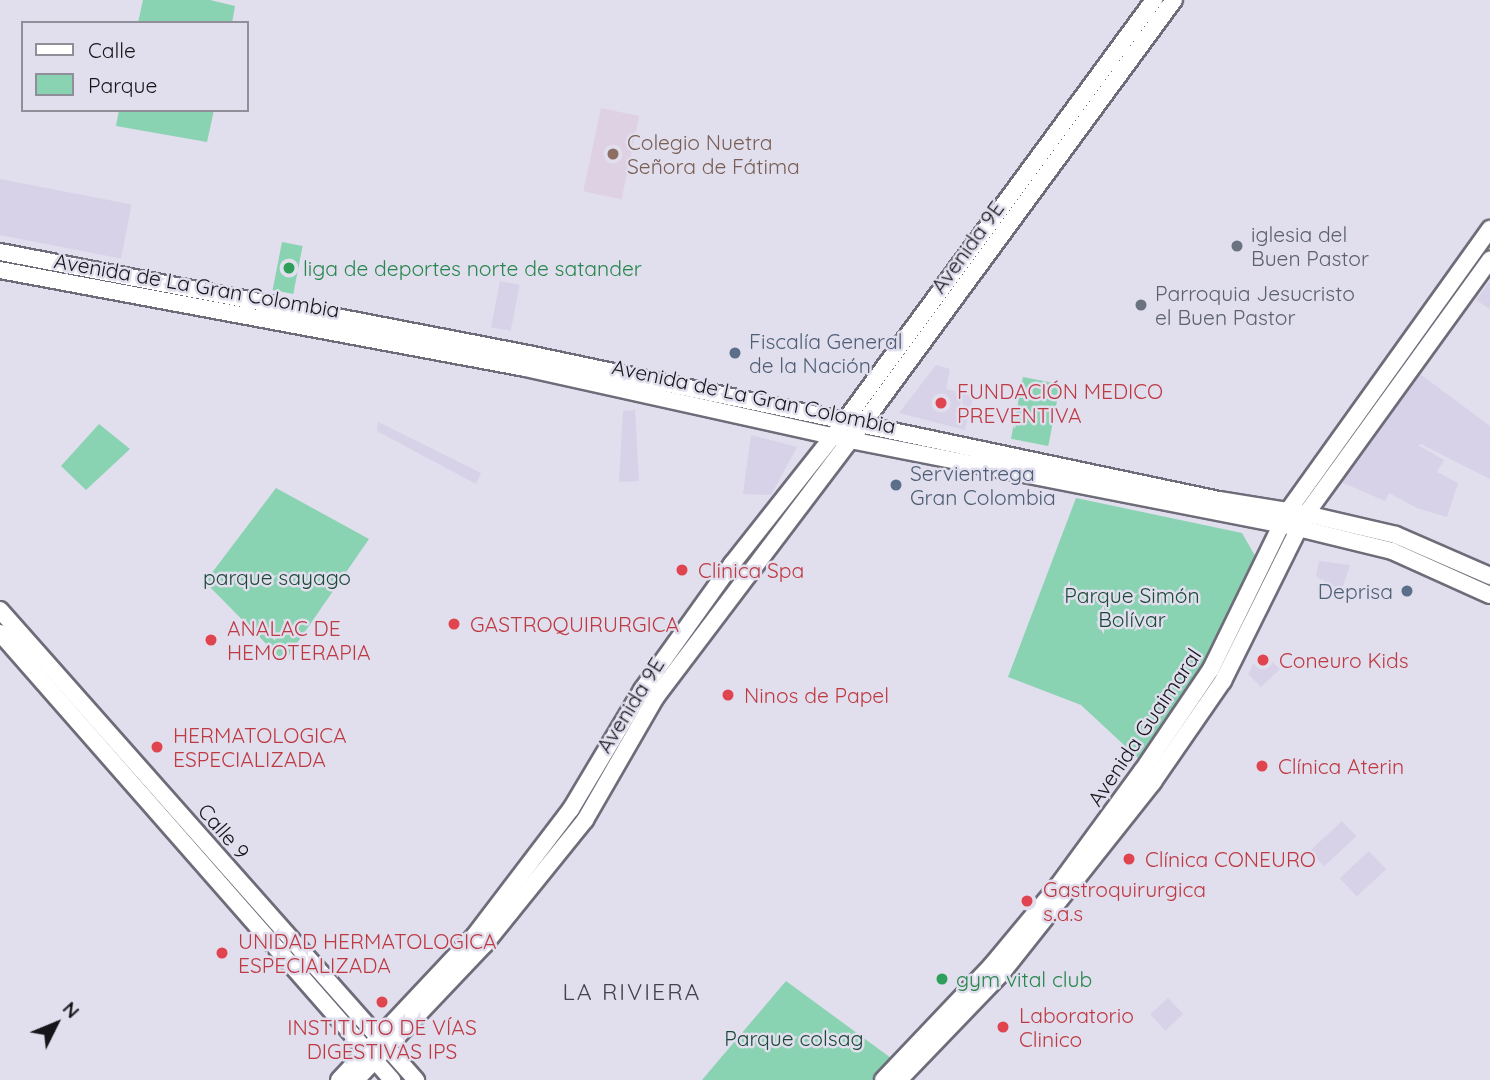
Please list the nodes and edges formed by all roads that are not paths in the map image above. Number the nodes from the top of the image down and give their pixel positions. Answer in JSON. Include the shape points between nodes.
{"nodes":[{"id":1,"x":1154,"y":0,"type":"edge"},
{"id":2,"x":1174,"y":0,"type":"edge"},
{"id":3,"x":1490,"y":229,"type":"edge"},
{"id":4,"x":0,"y":252,"type":"edge"},
{"id":5,"x":1490,"y":260,"type":"edge"},
{"id":6,"x":0,"y":270,"type":"edge"},
{"id":7,"x":844,"y":422,"type":"junction"},
{"id":8,"x":862,"y":425,"type":"junction"},
{"id":9,"x":833,"y":435,"type":"junction"},
{"id":10,"x":850,"y":440,"type":"junction"},
{"id":11,"x":1284,"y":518,"type":"junction"},
{"id":12,"x":1302,"y":521,"type":"junction"},
{"id":13,"x":1490,"y":576,"type":"edge"},
{"id":14,"x":1490,"y":595,"type":"edge"},
{"id":15,"x":0,"y":610,"type":"edge"},
{"id":16,"x":0,"y":633,"type":"edge"},
{"id":17,"x":323,"y":976,"type":"junction"},
{"id":18,"x":310,"y":987,"type":"junction"},
{"id":19,"x":384,"y":1044,"type":"junction"},
{"id":20,"x":371,"y":1057,"type":"junction"},
{"id":21,"x":339,"y":1080,"type":"edge"},
{"id":22,"x":356,"y":1080,"type":"edge"},
{"id":23,"x":392,"y":1080,"type":"edge"},
{"id":24,"x":416,"y":1080,"type":"edge"},
{"id":25,"x":883,"y":1080,"type":"edge"},
{"id":26,"x":899,"y":1080,"type":"edge"}],
"edges":[{"from":1,"to":7,"type":"street","name":"Avenida 9E"},
{"from":2,"to":8,"type":"street","name":"Avenida 9E"},
{"from":3,"to":11,"type":"street","name":"Avenida Guaimaral"},
{"from":4,"to":7,"type":"street","name":"Avenida de La Gran Colombia","via":[[528,354]]},
{"from":5,"to":12,"type":"street","name":"Avenida Guaimaral"},
{"from":6,"to":9,"type":"street","name":"Avenida de La Gran Colombia","via":[[525,368]]},
{"from":7,"to":8,"type":"street","name":"Avenida de La Gran Colombia"},
{"from":7,"to":9,"type":"street","name":"Avenida 9E"},
{"from":8,"to":10,"type":"street","name":"Avenida 9E"},
{"from":8,"to":11,"type":"street","name":"Avenida de La Gran Colombia","via":[[1219,500]]},
{"from":9,"to":10,"type":"street","name":"Avenida de La Gran Colombia"},
{"from":9,"to":19,"type":"street","name":"Avenida 9E","via":[[732,564],[642,690],[563,820]]},
{"from":10,"to":11,"type":"street","name":"Avenida de La Gran Colombia"},
{"from":10,"to":19,"type":"street","name":"Avenida 9E","via":[[656,697],[585,820],[485,944]]},
{"from":11,"to":12,"type":"street","name":"Avenida de La Gran Colombia"},
{"from":11,"to":25,"type":"street","name":"Avenida Guaimaral","via":[[1211,668],[1142,771],[1057,887],[992,965]]},
{"from":12,"to":13,"type":"street","name":"Avenida de La Gran Colombia","via":[[1395,535]]},
{"from":12,"to":14,"type":"street","name":"Avenida de La Gran Colombia","via":[[1392,551]]},
{"from":12,"to":26,"type":"street","name":"Avenida Guaimaral","via":[[1223,681],[1153,782],[1001,974]]},
{"from":15,"to":17,"type":"street","name":"Calle 9"},
{"from":16,"to":18,"type":"street","name":"Calle 9"},
{"from":17,"to":18,"type":"street"},
{"from":17,"to":19,"type":"street","name":"Calle 9"},
{"from":18,"to":20,"type":"street","name":"Calle 9"},
{"from":19,"to":20,"type":"street","name":"Avenida 9E"},
{"from":19,"to":24,"type":"street","name":"Calle 9"},
{"from":20,"to":21,"type":"street","name":"Avenida 9E"},
{"from":20,"to":22,"type":"street","name":"Avenida 9E"},
{"from":20,"to":23,"type":"street","name":"Calle 9"}]}
